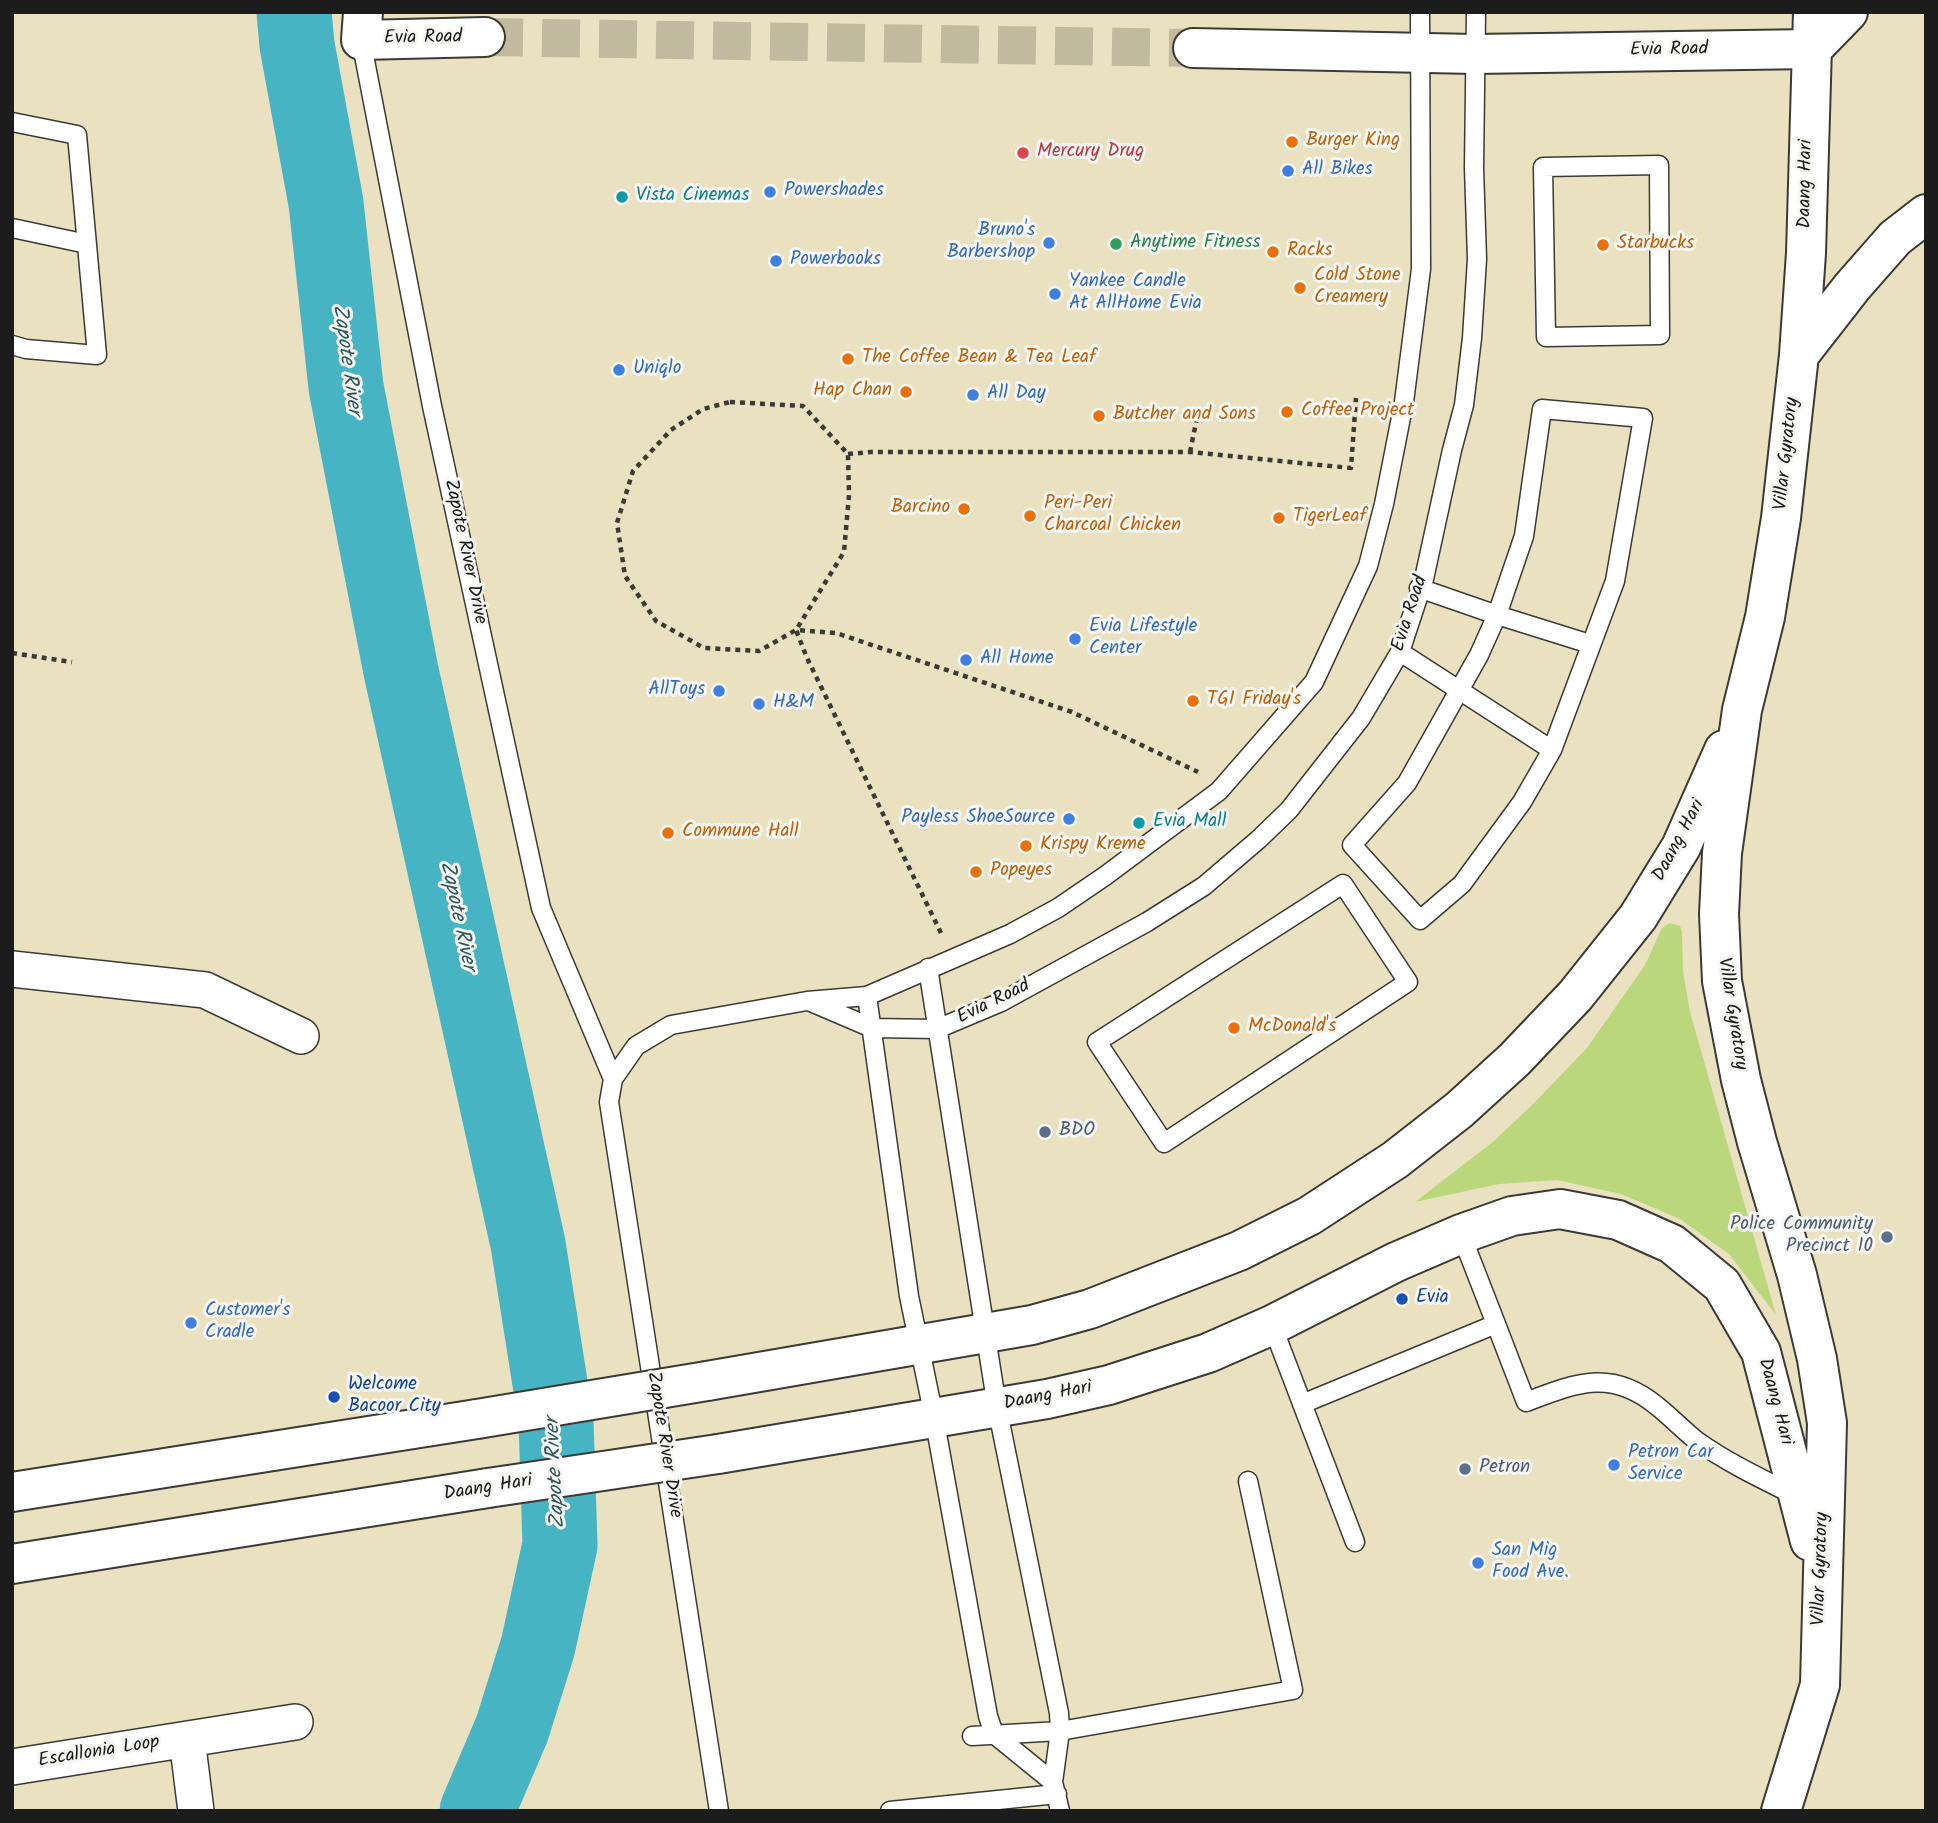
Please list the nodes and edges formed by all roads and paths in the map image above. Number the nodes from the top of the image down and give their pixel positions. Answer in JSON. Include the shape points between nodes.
{"nodes":[{"id":1,"x":1420,"y":12,"type":"edge"},
{"id":2,"x":1476,"y":12,"type":"edge"},
{"id":3,"x":1848,"y":12,"type":"edge"},
{"id":4,"x":362,"y":26,"type":"edge"},
{"id":5,"x":1812,"y":31,"type":"edge"},
{"id":6,"x":485,"y":37,"type":"tunnel mouth"},
{"id":7,"x":1193,"y":48,"type":"tunnel mouth"},
{"id":8,"x":1421,"y":54,"type":"junction"},
{"id":9,"x":1474,"y":54,"type":"junction"},
{"id":10,"x":12,"y":122,"type":"edge"},
{"id":11,"x":1543,"y":167,"type":"joint"},
{"id":12,"x":1926,"y":214,"type":"edge"},
{"id":13,"x":12,"y":228,"type":"edge"},
{"id":14,"x":87,"y":244,"type":"junction"},
{"id":15,"x":19,"y":347,"type":"edge"},
{"id":16,"x":1798,"y":355,"type":"junction"},
{"id":17,"x":12,"y":363,"type":"edge"},
{"id":18,"x":1356,"y":398,"type":"dead end"},
{"id":19,"x":1200,"y":403,"type":"dead end"},
{"id":20,"x":1190,"y":452,"type":"junction"},
{"id":21,"x":848,"y":454,"type":"junction"},
{"id":22,"x":1419,"y":588,"type":"junction"},
{"id":23,"x":1497,"y":615,"type":"junction"},
{"id":24,"x":796,"y":631,"type":"junction"},
{"id":25,"x":1590,"y":644,"type":"junction"},
{"id":26,"x":1400,"y":652,"type":"junction"},
{"id":27,"x":12,"y":653,"type":"edge"},
{"id":28,"x":72,"y":662,"type":"dead end"},
{"id":29,"x":1460,"y":690,"type":"junction"},
{"id":30,"x":1742,"y":710,"type":"junction"},
{"id":31,"x":1552,"y":750,"type":"junction"},
{"id":32,"x":1219,"y":791,"type":"junction"},
{"id":33,"x":1343,"y":884,"type":"joint"},
{"id":34,"x":949,"y":959,"type":"junction"},
{"id":35,"x":928,"y":968,"type":"junction"},
{"id":36,"x":12,"y":969,"type":"edge"},
{"id":37,"x":867,"y":996,"type":"junction"},
{"id":38,"x":807,"y":1001,"type":"junction"},
{"id":39,"x":872,"y":1028,"type":"junction"},
{"id":40,"x":937,"y":1029,"type":"junction"},
{"id":41,"x":301,"y":1036,"type":"dead end"},
{"id":42,"x":613,"y":1079,"type":"junction"},
{"id":43,"x":1461,"y":1234,"type":"junction"},
{"id":44,"x":1496,"y":1324,"type":"junction"},
{"id":45,"x":1272,"y":1325,"type":"junction"},
{"id":46,"x":985,"y":1332,"type":"junction"},
{"id":47,"x":918,"y":1343,"type":"junction"},
{"id":48,"x":1302,"y":1404,"type":"junction"},
{"id":49,"x":997,"y":1407,"type":"junction"},
{"id":50,"x":934,"y":1417,"type":"junction"},
{"id":51,"x":1248,"y":1481,"type":"dead end"},
{"id":52,"x":12,"y":1492,"type":"edge"},
{"id":53,"x":1799,"y":1497,"type":"junction"},
{"id":54,"x":1355,"y":1542,"type":"dead end"},
{"id":55,"x":12,"y":1564,"type":"edge"},
{"id":56,"x":1821,"y":1584,"type":"junction"},
{"id":57,"x":295,"y":1722,"type":"dead end"},
{"id":58,"x":1060,"y":1731,"type":"junction"},
{"id":59,"x":994,"y":1734,"type":"junction"},
{"id":60,"x":972,"y":1736,"type":"dead end"},
{"id":61,"x":187,"y":1740,"type":"junction"},
{"id":62,"x":12,"y":1767,"type":"edge"},
{"id":63,"x":1056,"y":1796,"type":"edge"},
{"id":64,"x":196,"y":1811,"type":"edge"},
{"id":65,"x":719,"y":1811,"type":"edge"},
{"id":66,"x":890,"y":1811,"type":"edge"},
{"id":67,"x":1781,"y":1811,"type":"edge"}],
"edges":[{"from":1,"to":8,"type":"lane"},
{"from":2,"to":9,"type":"lane","name":"Evia Road"},
{"from":3,"to":5,"type":"main road"},
{"from":4,"to":6,"type":"main road","name":"Evia Road"},
{"from":4,"to":42,"type":"lane","name":"Zapote River Drive","via":[[432,406],[541,908]]},
{"from":5,"to":9,"type":"main road","name":"Evia Road"},
{"from":5,"to":16,"type":"main road","name":"Daang Hari","via":[[1806,253]]},
{"from":7,"to":8,"type":"main road","name":"Evia Road"},
{"from":8,"to":9,"type":"main road","name":"Evia Road"},
{"from":8,"to":32,"type":"lane","via":[[1421,269],[1405,402],[1381,517],[1367,566],[1314,681]]},
{"from":9,"to":22,"type":"lane","name":"Evia Road","via":[[1477,258],[1472,338],[1464,405]]},
{"from":10,"to":14,"type":"lane","via":[[77,135]]},
{"from":11,"to":11,"type":"lane","via":[[1659,165],[1660,335],[1546,337]]},
{"from":12,"to":16,"type":"main road","via":[[1895,239]]},
{"from":13,"to":14,"type":"lane"},
{"from":14,"to":15,"type":"lane","via":[[97,355]]},
{"from":15,"to":17,"type":"lane"},
{"from":16,"to":30,"type":"main road","name":"Villar Gyratory","via":[[1779,530],[1765,617]]},
{"from":18,"to":20,"type":"path","via":[[1351,468]]},
{"from":19,"to":20,"type":"path"},
{"from":20,"to":21,"type":"path"},
{"from":21,"to":24,"type":"path","via":[[844,552]]},
{"from":21,"to":24,"type":"path","via":[[803,407],[730,402],[703,409],[671,430],[632,471],[617,523],[625,576],[656,621],[704,648],[759,651]]},
{"from":22,"to":23,"type":"lane"},
{"from":22,"to":26,"type":"lane","name":"Evia Road"},
{"from":23,"to":25,"type":"lane"},
{"from":23,"to":25,"type":"lane","via":[[1524,536],[1542,409],[1643,418],[1615,581]]},
{"from":23,"to":29,"type":"lane"},
{"from":24,"to":32,"type":"path","via":[[836,633],[1072,712],[1195,768]]},
{"from":24,"to":34,"type":"path","via":[[939,925]]},
{"from":25,"to":31,"type":"lane"},
{"from":26,"to":29,"type":"lane"},
{"from":26,"to":40,"type":"lane","name":"Evia Road","via":[[1361,718],[1289,810],[1205,886],[1001,1002]]},
{"from":27,"to":28,"type":"path"},
{"from":29,"to":31,"type":"lane"},
{"from":29,"to":31,"type":"lane","via":[[1407,783],[1352,845],[1420,920],[1462,884],[1522,802]]},
{"from":30,"to":46,"type":"main road","name":"Daang Hari","via":[[1681,847],[1638,917],[1575,996],[1459,1110],[1395,1160],[1309,1216],[1239,1251],[1090,1309]]},
{"from":30,"to":56,"type":"main road","name":"Villar Gyratory","via":[[1722,853],[1722,981],[1741,1080],[1817,1359],[1827,1423]]},
{"from":32,"to":34,"type":"lane","via":[[1058,908]]},
{"from":33,"to":33,"type":"lane","via":[[1408,982],[1164,1143],[1097,1042]]},
{"from":34,"to":35,"type":"lane"},
{"from":35,"to":37,"type":"lane"},
{"from":35,"to":40,"type":"lane","name":"Evia Road"},
{"from":36,"to":41,"type":"street","via":[[205,990]]},
{"from":37,"to":38,"type":"lane"},
{"from":37,"to":39,"type":"lane"},
{"from":38,"to":39,"type":"lane"},
{"from":38,"to":42,"type":"lane","via":[[671,1025],[636,1046]]},
{"from":39,"to":40,"type":"lane","name":"Evia Road"},
{"from":39,"to":47,"type":"lane"},
{"from":40,"to":46,"type":"lane","name":"Evia Road"},
{"from":42,"to":65,"type":"lane","name":"Zapote River Drive","via":[[609,1102]]},
{"from":43,"to":44,"type":"lane"},
{"from":43,"to":45,"type":"main road","name":"Daang Hari"},
{"from":43,"to":53,"type":"main road","name":"Daang Hari","via":[[1511,1216],[1560,1209],[1618,1220],[1672,1244],[1722,1285],[1761,1352]]},
{"from":44,"to":48,"type":"lane"},
{"from":44,"to":53,"type":"lane","via":[[1526,1402],[1568,1386],[1603,1382],[1631,1387],[1724,1460]]},
{"from":45,"to":48,"type":"lane"},
{"from":45,"to":49,"type":"main road","name":"Daang Hari","via":[[1208,1353],[1109,1385]]},
{"from":46,"to":47,"type":"main road","name":"Daang Hari"},
{"from":46,"to":49,"type":"lane","name":"Evia Road"},
{"from":47,"to":50,"type":"lane"},
{"from":47,"to":52,"type":"main road","name":"Daang Hari","bridge":true},
{"from":48,"to":54,"type":"lane"},
{"from":49,"to":50,"type":"main road","name":"Daang Hari"},
{"from":49,"to":58,"type":"lane","name":"Evia Road"},
{"from":50,"to":55,"type":"main road","name":"Daang Hari","bridge":true},
{"from":50,"to":59,"type":"lane"},
{"from":51,"to":58,"type":"lane","via":[[1293,1690]]},
{"from":53,"to":56,"type":"main road","name":"Daang Hari"},
{"from":56,"to":67,"type":"main road","name":"Villar Gyratory","via":[[1820,1685]]},
{"from":57,"to":61,"type":"street","name":"Escallonia Loop"},
{"from":58,"to":59,"type":"lane"},
{"from":58,"to":63,"type":"lane","name":"Evia Road"},
{"from":59,"to":60,"type":"lane"},
{"from":59,"to":63,"type":"lane"},
{"from":61,"to":62,"type":"street","name":"Escallonia Loop"},
{"from":61,"to":64,"type":"street","name":"Escallonia Loop"},
{"from":63,"to":66,"type":"lane"}]}
